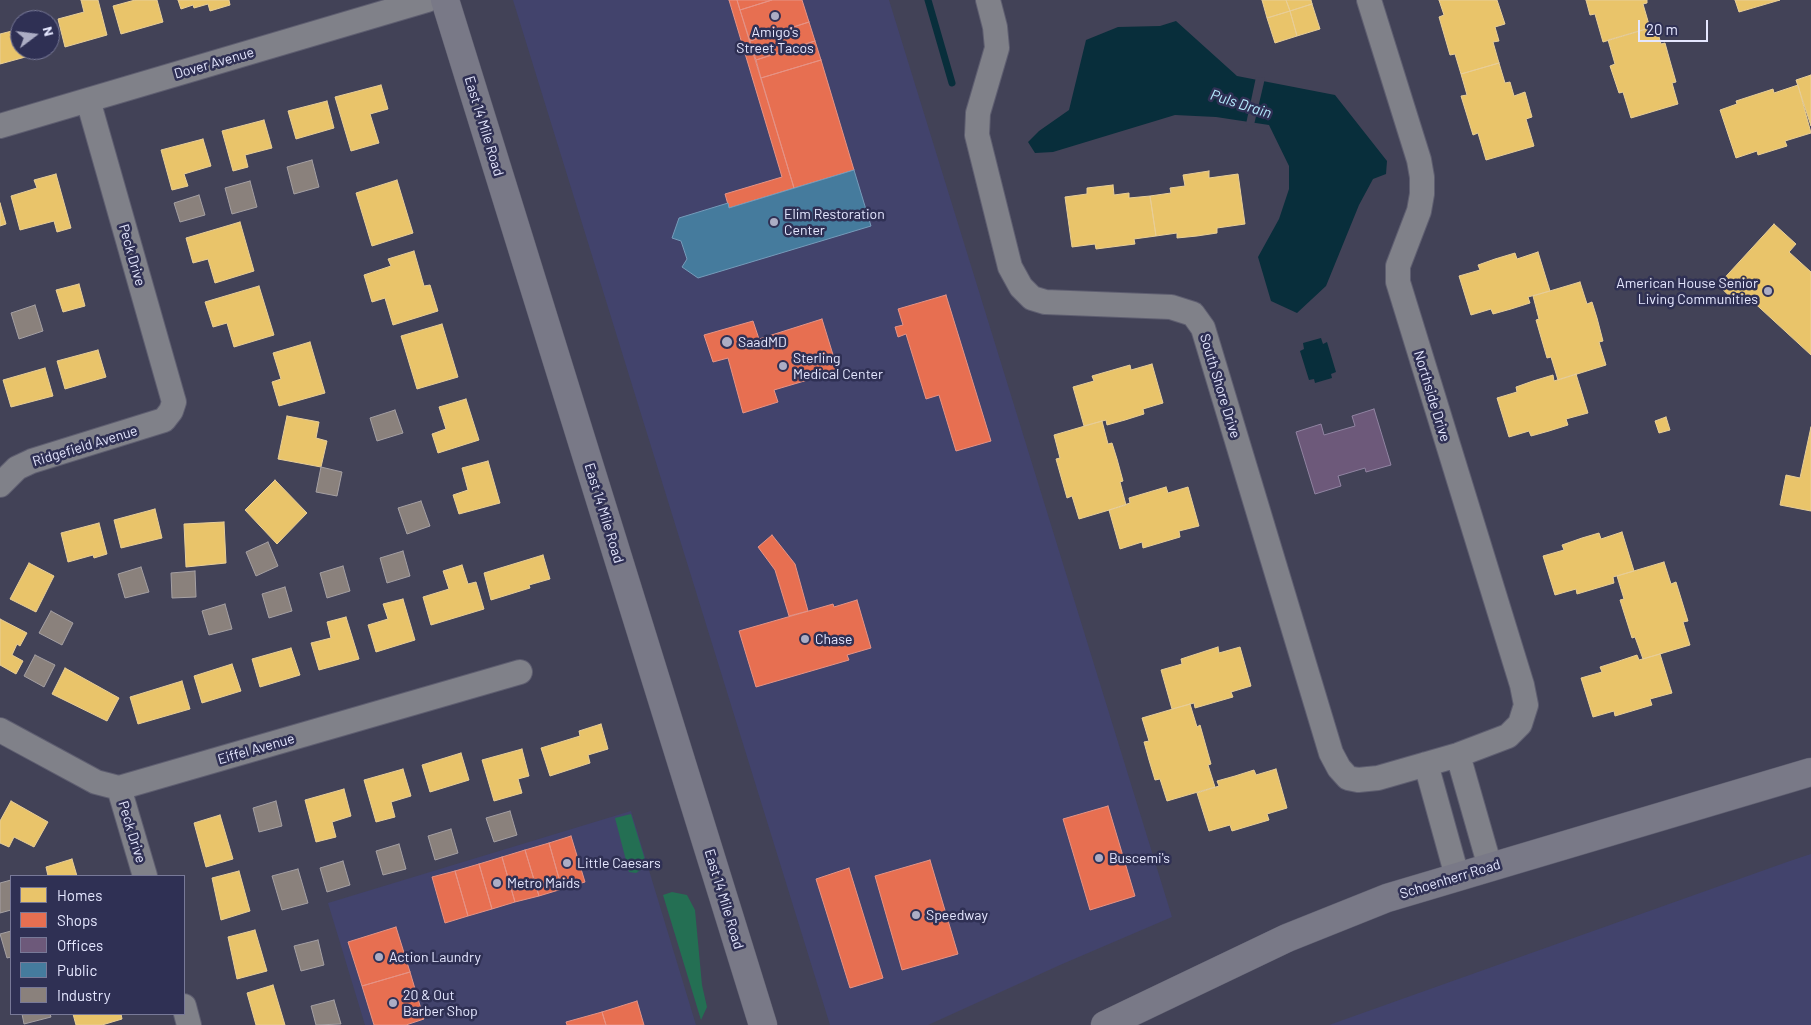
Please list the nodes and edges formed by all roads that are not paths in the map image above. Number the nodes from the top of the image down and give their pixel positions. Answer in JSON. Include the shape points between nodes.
{"nodes":[{"id":1,"x":427,"y":0,"type":"edge"},
{"id":2,"x":445,"y":0,"type":"edge"},
{"id":3,"x":988,"y":0,"type":"edge"},
{"id":4,"x":1368,"y":0,"type":"edge"},
{"id":5,"x":88,"y":100,"type":"junction"},
{"id":6,"x":0,"y":126,"type":"edge"},
{"id":7,"x":171,"y":411,"type":"joint"},
{"id":8,"x":0,"y":485,"type":"edge"},
{"id":9,"x":520,"y":672,"type":"dead end"},
{"id":10,"x":0,"y":730,"type":"edge"},
{"id":11,"x":1442,"y":759,"type":"junction"},
{"id":12,"x":1811,"y":772,"type":"edge"},
{"id":13,"x":119,"y":788,"type":"junction"},
{"id":14,"x":1490,"y":867,"type":"junction"},
{"id":15,"x":145,"y":875,"type":"edge"},
{"id":16,"x":1457,"y":876,"type":"junction"},
{"id":17,"x":185,"y":1010,"type":"edge"},
{"id":18,"x":189,"y":1025,"type":"edge"},
{"id":19,"x":763,"y":1025,"type":"edge"},
{"id":20,"x":1105,"y":1025,"type":"edge"}],
"edges":[{"from":1,"to":5,"type":"street","name":"Dover Avenue"},
{"from":2,"to":19,"type":"main road","name":"East 14 Mile Road"},
{"from":3,"to":11,"type":"street","name":"South Shore Drive","via":[[996,27],[997,48],[978,114],[977,135],[1010,267],[1021,287],[1032,298],[1045,302],[1171,306],[1193,314],[1202,328],[1331,753],[1339,768],[1348,778],[1358,780],[1378,778]]},
{"from":4,"to":11,"type":"street","name":"Northside Drive","via":[[1422,177],[1419,210],[1398,266],[1398,282],[1526,705],[1520,724],[1508,736]]},
{"from":5,"to":6,"type":"street","name":"Dover Avenue"},
{"from":5,"to":7,"type":"street","name":"Peck Drive","via":[[172,391],[174,402]]},
{"from":7,"to":8,"type":"street","name":"Ridgefield Avenue","via":[[164,420],[153,425],[32,460],[17,468]]},
{"from":9,"to":13,"type":"street","name":"Eiffel Avenue"},
{"from":10,"to":13,"type":"street","via":[[96,782]]},
{"from":11,"to":14,"type":"street"},
{"from":11,"to":16,"type":"street"},
{"from":12,"to":14,"type":"main road","name":"Schoenherr Road"},
{"from":13,"to":15,"type":"street","name":"Peck Drive"},
{"from":14,"to":16,"type":"main road","name":"Schoenherr Road"},
{"from":16,"to":20,"type":"main road","name":"Schoenherr Road","via":[[1387,898],[1295,935]]},
{"from":17,"to":18,"type":"street"}]}
